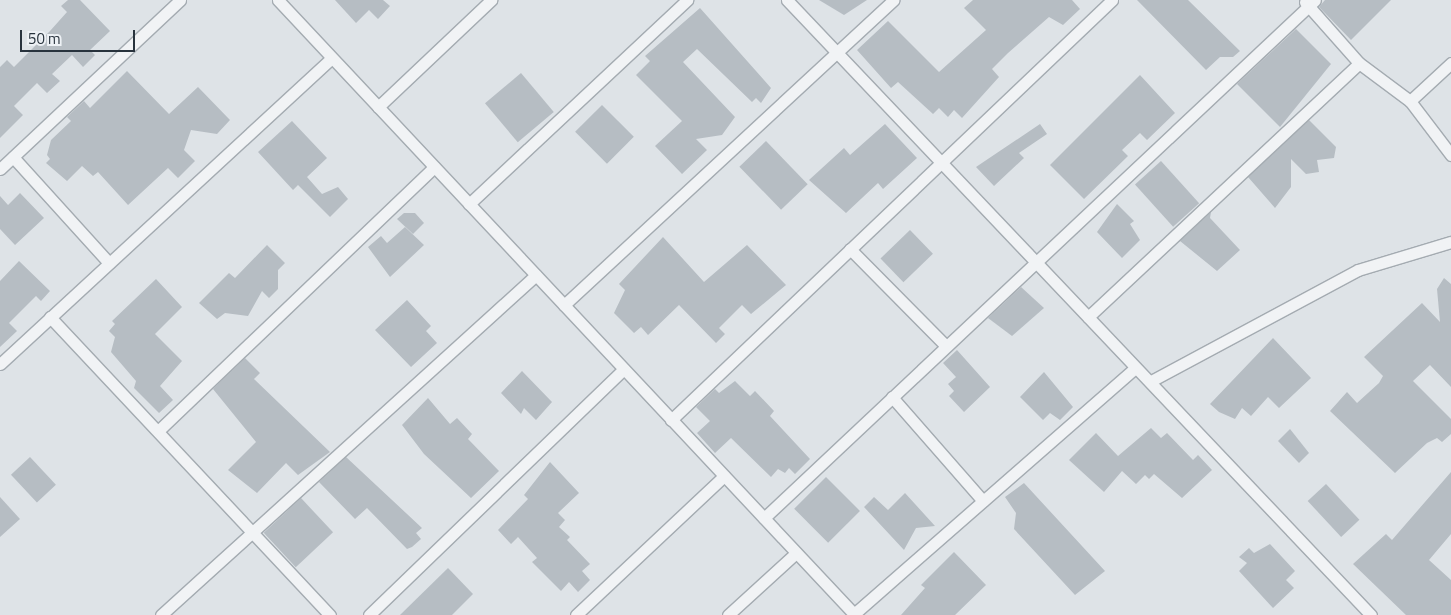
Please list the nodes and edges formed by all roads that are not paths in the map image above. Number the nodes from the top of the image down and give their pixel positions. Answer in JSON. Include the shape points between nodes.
{"nodes":[{"id":1,"x":180,"y":0,"type":"edge"},
{"id":2,"x":491,"y":0,"type":"edge"},
{"id":3,"x":687,"y":0,"type":"edge"},
{"id":4,"x":787,"y":0,"type":"edge"},
{"id":5,"x":893,"y":0,"type":"edge"},
{"id":6,"x":1112,"y":0,"type":"edge"},
{"id":7,"x":280,"y":1,"type":"edge"},
{"id":8,"x":1309,"y":2,"type":"edge"},
{"id":9,"x":836,"y":52,"type":"junction"},
{"id":10,"x":329,"y":60,"type":"junction"},
{"id":11,"x":1359,"y":63,"type":"junction"},
{"id":12,"x":1451,"y":63,"type":"edge"},
{"id":13,"x":1410,"y":101,"type":"junction"},
{"id":14,"x":378,"y":107,"type":"junction"},
{"id":15,"x":1451,"y":155,"type":"edge"},
{"id":16,"x":13,"y":157,"type":"junction"},
{"id":17,"x":941,"y":163,"type":"junction"},
{"id":18,"x":434,"y":167,"type":"junction"},
{"id":19,"x":0,"y":169,"type":"edge"},
{"id":20,"x":469,"y":204,"type":"junction"},
{"id":21,"x":1451,"y":242,"type":"edge"},
{"id":22,"x":850,"y":249,"type":"junction"},
{"id":23,"x":109,"y":263,"type":"junction"},
{"id":24,"x":1036,"y":263,"type":"junction"},
{"id":25,"x":536,"y":275,"type":"junction"},
{"id":26,"x":564,"y":305,"type":"junction"},
{"id":27,"x":50,"y":317,"type":"junction"},
{"id":28,"x":1088,"y":318,"type":"junction"},
{"id":29,"x":946,"y":346,"type":"junction"},
{"id":30,"x":0,"y":364,"type":"edge"},
{"id":31,"x":1135,"y":368,"type":"junction"},
{"id":32,"x":624,"y":370,"type":"junction"},
{"id":33,"x":1151,"y":381,"type":"junction"},
{"id":34,"x":892,"y":398,"type":"junction"},
{"id":35,"x":671,"y":420,"type":"junction"},
{"id":36,"x":158,"y":431,"type":"junction"},
{"id":37,"x":724,"y":476,"type":"junction"},
{"id":38,"x":983,"y":501,"type":"junction"},
{"id":39,"x":764,"y":518,"type":"junction"},
{"id":40,"x":251,"y":531,"type":"junction"},
{"id":41,"x":796,"y":553,"type":"junction"},
{"id":42,"x":854,"y":614,"type":"edge"},
{"id":43,"x":160,"y":615,"type":"edge"},
{"id":44,"x":330,"y":615,"type":"edge"},
{"id":45,"x":369,"y":615,"type":"edge"},
{"id":46,"x":576,"y":615,"type":"edge"},
{"id":47,"x":728,"y":615,"type":"edge"},
{"id":48,"x":1371,"y":615,"type":"edge"}],
"edges":[{"from":1,"to":16,"type":"street"},
{"from":2,"to":14,"type":"street"},
{"from":3,"to":20,"type":"street"},
{"from":4,"to":9,"type":"street"},
{"from":5,"to":9,"type":"street"},
{"from":6,"to":17,"type":"street"},
{"from":7,"to":10,"type":"street"},
{"from":8,"to":11,"type":"street"},
{"from":8,"to":24,"type":"street"},
{"from":9,"to":17,"type":"street"},
{"from":9,"to":26,"type":"street"},
{"from":10,"to":14,"type":"street"},
{"from":10,"to":23,"type":"street"},
{"from":11,"to":13,"type":"street"},
{"from":11,"to":28,"type":"street"},
{"from":12,"to":13,"type":"street"},
{"from":13,"to":15,"type":"street"},
{"from":14,"to":18,"type":"street"},
{"from":16,"to":19,"type":"street"},
{"from":16,"to":23,"type":"street"},
{"from":17,"to":22,"type":"street"},
{"from":17,"to":24,"type":"street"},
{"from":18,"to":20,"type":"street"},
{"from":18,"to":36,"type":"street"},
{"from":20,"to":25,"type":"street"},
{"from":21,"to":33,"type":"street","via":[[1358,270]]},
{"from":22,"to":29,"type":"street"},
{"from":22,"to":35,"type":"street"},
{"from":23,"to":27,"type":"street"},
{"from":24,"to":28,"type":"street"},
{"from":24,"to":29,"type":"street"},
{"from":25,"to":26,"type":"street"},
{"from":25,"to":40,"type":"street"},
{"from":26,"to":32,"type":"street"},
{"from":27,"to":30,"type":"street"},
{"from":27,"to":36,"type":"street"},
{"from":28,"to":31,"type":"street"},
{"from":29,"to":34,"type":"street"},
{"from":31,"to":33,"type":"street"},
{"from":31,"to":38,"type":"street"},
{"from":32,"to":35,"type":"street"},
{"from":32,"to":45,"type":"street"},
{"from":33,"to":48,"type":"street"},
{"from":34,"to":38,"type":"street"},
{"from":34,"to":39,"type":"street"},
{"from":35,"to":37,"type":"street"},
{"from":36,"to":40,"type":"street"},
{"from":37,"to":39,"type":"street"},
{"from":37,"to":46,"type":"street"},
{"from":38,"to":42,"type":"street"},
{"from":39,"to":41,"type":"street"},
{"from":40,"to":43,"type":"street"},
{"from":40,"to":44,"type":"street"},
{"from":41,"to":42,"type":"street"},
{"from":41,"to":47,"type":"street"}]}
